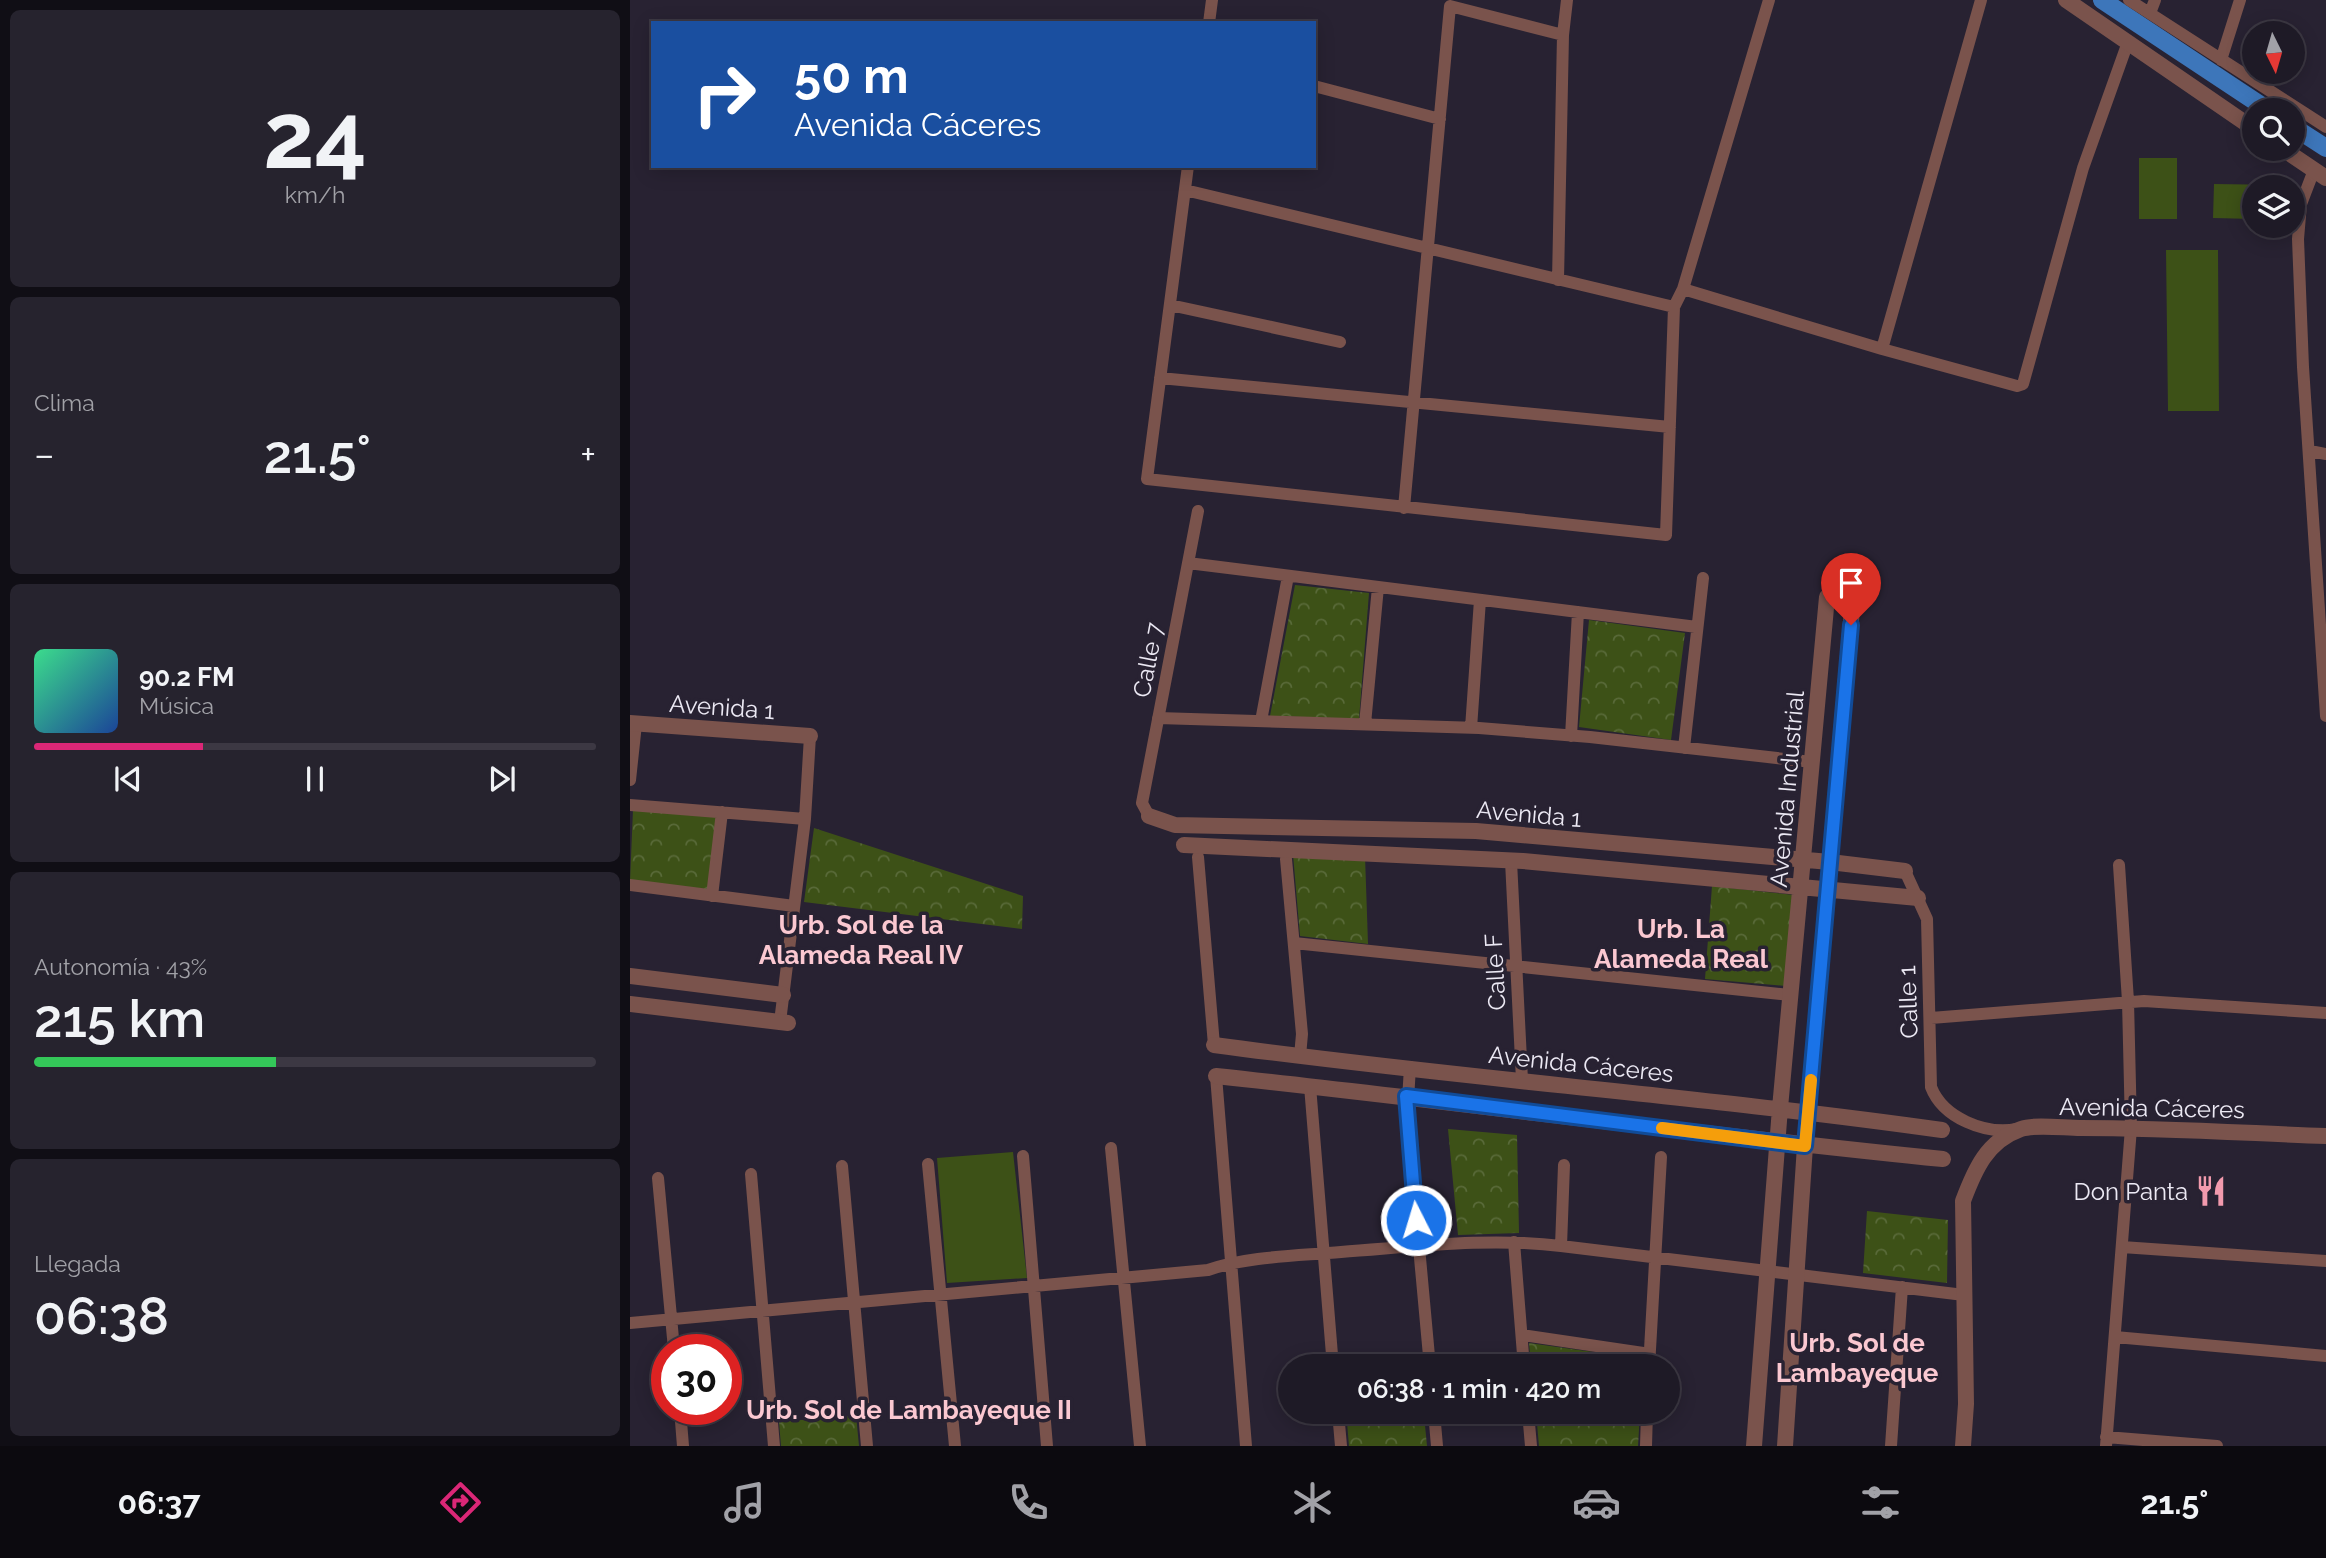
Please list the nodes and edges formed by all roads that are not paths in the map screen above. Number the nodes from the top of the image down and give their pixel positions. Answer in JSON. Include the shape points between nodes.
{"nodes":[{"id":1,"x":1212,"y":0,"type":"edge"},
{"id":2,"x":1567,"y":0,"type":"edge"},
{"id":3,"x":1769,"y":0,"type":"edge"},
{"id":4,"x":1981,"y":0,"type":"edge"},
{"id":5,"x":2066,"y":0,"type":"edge"},
{"id":6,"x":2129,"y":0,"type":"edge"},
{"id":7,"x":2155,"y":0,"type":"edge"},
{"id":8,"x":2240,"y":0,"type":"edge"},
{"id":9,"x":2150,"y":13,"type":"junction"},
{"id":10,"x":1209,"y":21,"type":"edge"},
{"id":11,"x":1563,"y":35,"type":"junction"},
{"id":12,"x":2128,"y":42,"type":"junction"},
{"id":13,"x":2221,"y":60,"type":"junction"},
{"id":14,"x":1316,"y":87,"type":"edge"},
{"id":15,"x":1440,"y":119,"type":"junction"},
{"id":16,"x":2242,"y":121,"type":"edge"},
{"id":17,"x":2325,"y":123,"type":"edge"},
{"id":18,"x":2301,"y":161,"type":"edge"},
{"id":19,"x":1188,"y":168,"type":"edge"},
{"id":20,"x":2320,"y":174,"type":"edge"},
{"id":21,"x":1185,"y":190,"type":"junction"},
{"id":22,"x":1428,"y":248,"type":"junction"},
{"id":23,"x":1558,"y":279,"type":"junction"},
{"id":24,"x":1683,"y":289,"type":"junction"},
{"id":25,"x":1170,"y":305,"type":"junction"},
{"id":26,"x":1674,"y":307,"type":"junction"},
{"id":27,"x":1340,"y":342,"type":"dead end"},
{"id":28,"x":1882,"y":349,"type":"junction"},
{"id":29,"x":1160,"y":378,"type":"junction"},
{"id":30,"x":1414,"y":403,"type":"junction"},
{"id":31,"x":1670,"y":427,"type":"junction"},
{"id":32,"x":2310,"y":451,"type":"junction"},
{"id":33,"x":2326,"y":454,"type":"edge"},
{"id":34,"x":1404,"y":508,"type":"junction"},
{"id":35,"x":1198,"y":511,"type":"dead end"},
{"id":36,"x":1188,"y":563,"type":"junction"},
{"id":37,"x":1289,"y":576,"type":"junction"},
{"id":38,"x":1703,"y":578,"type":"dead end"},
{"id":39,"x":1378,"y":587,"type":"junction"},
{"id":40,"x":1827,"y":597,"type":"dead end"},
{"id":41,"x":1853,"y":598,"type":"dead end"},
{"id":42,"x":1480,"y":600,"type":"junction"},
{"id":43,"x":2323,"y":606,"type":"edge"},
{"id":44,"x":1578,"y":612,"type":"junction"},
{"id":45,"x":1698,"y":627,"type":"junction"},
{"id":46,"x":2326,"y":716,"type":"edge"},
{"id":47,"x":1158,"y":718,"type":"junction"},
{"id":48,"x":1261,"y":721,"type":"junction"},
{"id":49,"x":633,"y":723,"type":"edge"},
{"id":50,"x":1365,"y":724,"type":"junction"},
{"id":51,"x":1471,"y":728,"type":"junction"},
{"id":52,"x":810,"y":736,"type":"joint"},
{"id":53,"x":1571,"y":736,"type":"junction"},
{"id":54,"x":1684,"y":748,"type":"junction"},
{"id":55,"x":1812,"y":762,"type":"junction"},
{"id":56,"x":630,"y":780,"type":"edge"},
{"id":57,"x":630,"y":805,"type":"edge"},
{"id":58,"x":722,"y":813,"type":"junction"},
{"id":59,"x":1149,"y":816,"type":"joint"},
{"id":60,"x":805,"y":819,"type":"junction"},
{"id":61,"x":1184,"y":845,"type":"dead end"},
{"id":62,"x":1198,"y":857,"type":"dead end"},
{"id":63,"x":1286,"y":859,"type":"dead end"},
{"id":64,"x":1803,"y":860,"type":"junction"},
{"id":65,"x":1511,"y":861,"type":"junction"},
{"id":66,"x":1830,"y":862,"type":"junction"},
{"id":67,"x":2119,"y":865,"type":"dead end"},
{"id":68,"x":1905,"y":871,"type":"joint"},
{"id":69,"x":630,"y":885,"type":"edge"},
{"id":70,"x":1801,"y":887,"type":"junction"},
{"id":71,"x":1828,"y":890,"type":"junction"},
{"id":72,"x":712,"y":896,"type":"junction"},
{"id":73,"x":1918,"y":898,"type":"junction"},
{"id":74,"x":794,"y":906,"type":"junction"},
{"id":75,"x":1294,"y":943,"type":"junction"},
{"id":76,"x":1516,"y":968,"type":"junction"},
{"id":77,"x":630,"y":976,"type":"edge"},
{"id":78,"x":783,"y":995,"type":"junction"},
{"id":79,"x":1790,"y":995,"type":"junction"},
{"id":80,"x":2128,"y":1001,"type":"junction"},
{"id":81,"x":630,"y":1004,"type":"edge"},
{"id":82,"x":2326,"y":1013,"type":"edge"},
{"id":83,"x":1931,"y":1018,"type":"junction"},
{"id":84,"x":784,"y":1023,"type":"joint"},
{"id":85,"x":1214,"y":1045,"type":"joint"},
{"id":86,"x":1300,"y":1056,"type":"junction"},
{"id":87,"x":1410,"y":1067,"type":"junction"},
{"id":88,"x":1216,"y":1076,"type":"joint"},
{"id":89,"x":1522,"y":1080,"type":"junction"},
{"id":90,"x":1310,"y":1086,"type":"junction"},
{"id":91,"x":1406,"y":1096,"type":"junction"},
{"id":92,"x":1780,"y":1108,"type":"junction"},
{"id":93,"x":1808,"y":1112,"type":"junction"},
{"id":94,"x":1964,"y":1121,"type":"junction"},
{"id":95,"x":2023,"y":1128,"type":"junction"},
{"id":96,"x":2131,"y":1128,"type":"junction"},
{"id":97,"x":1942,"y":1130,"type":"joint"},
{"id":98,"x":2326,"y":1136,"type":"edge"},
{"id":99,"x":1777,"y":1142,"type":"junction"},
{"id":100,"x":1805,"y":1146,"type":"junction"},
{"id":101,"x":1111,"y":1148,"type":"dead end"},
{"id":102,"x":1023,"y":1156,"type":"dead end"},
{"id":103,"x":1661,"y":1157,"type":"dead end"},
{"id":104,"x":1943,"y":1159,"type":"dead end"},
{"id":105,"x":928,"y":1164,"type":"dead end"},
{"id":106,"x":1564,"y":1165,"type":"dead end"},
{"id":107,"x":842,"y":1167,"type":"dead end"},
{"id":108,"x":751,"y":1174,"type":"dead end"},
{"id":109,"x":658,"y":1178,"type":"dead end"},
{"id":110,"x":1514,"y":1242,"type":"junction"},
{"id":111,"x":1561,"y":1245,"type":"junction"},
{"id":112,"x":1418,"y":1246,"type":"junction"},
{"id":113,"x":2122,"y":1247,"type":"junction"},
{"id":114,"x":1323,"y":1254,"type":"junction"},
{"id":115,"x":1656,"y":1257,"type":"junction"},
{"id":116,"x":2326,"y":1261,"type":"edge"},
{"id":117,"x":1231,"y":1262,"type":"junction"},
{"id":118,"x":1767,"y":1270,"type":"junction"},
{"id":119,"x":1795,"y":1274,"type":"junction"},
{"id":120,"x":1124,"y":1278,"type":"junction"},
{"id":121,"x":1034,"y":1286,"type":"junction"},
{"id":122,"x":1902,"y":1287,"type":"junction"},
{"id":123,"x":1964,"y":1294,"type":"junction"},
{"id":124,"x":941,"y":1295,"type":"junction"},
{"id":125,"x":854,"y":1303,"type":"junction"},
{"id":126,"x":762,"y":1311,"type":"junction"},
{"id":127,"x":671,"y":1320,"type":"junction"},
{"id":128,"x":630,"y":1323,"type":"edge"},
{"id":129,"x":672,"y":1334,"type":"edge"},
{"id":130,"x":1522,"y":1335,"type":"junction"},
{"id":131,"x":2115,"y":1337,"type":"junction"},
{"id":132,"x":1333,"y":1354,"type":"edge"},
{"id":133,"x":1429,"y":1354,"type":"edge"},
{"id":134,"x":1523,"y":1354,"type":"edge"},
{"id":135,"x":1619,"y":1354,"type":"edge"},
{"id":136,"x":1650,"y":1354,"type":"edge"},
{"id":137,"x":2326,"y":1356,"type":"edge"},
{"id":138,"x":1339,"y":1424,"type":"edge"},
{"id":139,"x":1435,"y":1424,"type":"edge"},
{"id":140,"x":1529,"y":1424,"type":"edge"},
{"id":141,"x":1647,"y":1424,"type":"edge"},
{"id":142,"x":681,"y":1425,"type":"edge"},
{"id":143,"x":2106,"y":1441,"type":"edge"},
{"id":144,"x":683,"y":1446,"type":"edge"},
{"id":145,"x":774,"y":1446,"type":"edge"},
{"id":146,"x":867,"y":1446,"type":"edge"},
{"id":147,"x":955,"y":1446,"type":"edge"},
{"id":148,"x":1047,"y":1446,"type":"edge"},
{"id":149,"x":1140,"y":1446,"type":"edge"},
{"id":150,"x":1246,"y":1446,"type":"edge"},
{"id":151,"x":1341,"y":1446,"type":"edge"},
{"id":152,"x":1437,"y":1446,"type":"edge"},
{"id":153,"x":1531,"y":1446,"type":"edge"},
{"id":154,"x":1646,"y":1446,"type":"edge"},
{"id":155,"x":1754,"y":1446,"type":"edge"},
{"id":156,"x":1785,"y":1446,"type":"edge"},
{"id":157,"x":1891,"y":1446,"type":"edge"},
{"id":158,"x":1963,"y":1446,"type":"edge"},
{"id":159,"x":2217,"y":1446,"type":"edge"}],
"edges":[{"from":1,"to":10,"type":"street"},
{"from":2,"to":11,"type":"street"},
{"from":3,"to":24,"type":"street"},
{"from":4,"to":28,"type":"street"},
{"from":5,"to":12,"type":"street"},
{"from":6,"to":9,"type":"street"},
{"from":7,"to":9,"type":"street"},
{"from":8,"to":13,"type":"street"},
{"from":9,"to":13,"type":"street"},
{"from":11,"to":15,"type":"street","via":[[1450,6]]},
{"from":11,"to":23,"type":"street"},
{"from":12,"to":16,"type":"street"},
{"from":12,"to":28,"type":"street","via":[[2083,168],[2023,384]]},
{"from":13,"to":17,"type":"street"},
{"from":14,"to":15,"type":"street"},
{"from":15,"to":22,"type":"street"},
{"from":18,"to":20,"type":"street"},
{"from":19,"to":21,"type":"street"},
{"from":20,"to":32,"type":"street","via":[[2304,195],[2298,227]]},
{"from":21,"to":22,"type":"street"},
{"from":21,"to":25,"type":"street"},
{"from":22,"to":23,"type":"street"},
{"from":22,"to":30,"type":"street"},
{"from":23,"to":26,"type":"street"},
{"from":24,"to":26,"type":"street"},
{"from":24,"to":28,"type":"street"},
{"from":25,"to":27,"type":"street"},
{"from":25,"to":29,"type":"street"},
{"from":26,"to":31,"type":"street"},
{"from":29,"to":30,"type":"street"},
{"from":29,"to":34,"type":"street","via":[[1147,479]]},
{"from":30,"to":31,"type":"street"},
{"from":30,"to":34,"type":"street"},
{"from":31,"to":34,"type":"street","via":[[1666,535]]},
{"from":32,"to":33,"type":"street"},
{"from":32,"to":43,"type":"street"},
{"from":35,"to":36,"type":"street","name":"Calle 7"},
{"from":36,"to":37,"type":"street"},
{"from":36,"to":47,"type":"street","name":"Calle 7"},
{"from":37,"to":39,"type":"street"},
{"from":37,"to":48,"type":"street"},
{"from":38,"to":45,"type":"street"},
{"from":39,"to":42,"type":"street"},
{"from":39,"to":50,"type":"street"},
{"from":40,"to":55,"type":"street","name":"Avenida Industrial"},
{"from":41,"to":66,"type":"street","name":"Avenida Industrial"},
{"from":42,"to":44,"type":"street"},
{"from":42,"to":51,"type":"street"},
{"from":43,"to":46,"type":"street"},
{"from":44,"to":45,"type":"street"},
{"from":44,"to":53,"type":"street"},
{"from":45,"to":54,"type":"street"},
{"from":47,"to":48,"type":"street"},
{"from":47,"to":59,"type":"street","name":"Calle 7","via":[[1142,803]]},
{"from":48,"to":50,"type":"street"},
{"from":49,"to":52,"type":"street","name":"Avenida 1"},
{"from":49,"to":56,"type":"street"},
{"from":50,"to":51,"type":"street"},
{"from":51,"to":53,"type":"street"},
{"from":52,"to":60,"type":"street"},
{"from":53,"to":54,"type":"street"},
{"from":54,"to":55,"type":"street"},
{"from":55,"to":64,"type":"street","name":"Avenida Industrial"},
{"from":57,"to":58,"type":"street"},
{"from":58,"to":60,"type":"street"},
{"from":58,"to":72,"type":"street"},
{"from":59,"to":64,"type":"street","name":"Avenida 1","via":[[1175,825],[1476,831]]},
{"from":60,"to":74,"type":"street"},
{"from":61,"to":65,"type":"street","name":"Avenida 1"},
{"from":62,"to":85,"type":"street"},
{"from":63,"to":75,"type":"street"},
{"from":64,"to":66,"type":"street","name":"Avenida 1"},
{"from":64,"to":70,"type":"street","name":"Avenida Industrial"},
{"from":65,"to":70,"type":"street","name":"Avenida 1"},
{"from":65,"to":76,"type":"street","name":"Calle F"},
{"from":66,"to":68,"type":"street","name":"Avenida 1"},
{"from":66,"to":71,"type":"street","name":"Avenida Industrial"},
{"from":67,"to":80,"type":"street"},
{"from":68,"to":73,"type":"street","name":"Calle 1"},
{"from":69,"to":72,"type":"street"},
{"from":70,"to":71,"type":"street","name":"Avenida 1"},
{"from":70,"to":79,"type":"street","name":"Avenida Industrial"},
{"from":71,"to":73,"type":"street","name":"Avenida 1"},
{"from":71,"to":93,"type":"street","name":"Avenida Industrial"},
{"from":72,"to":74,"type":"street"},
{"from":73,"to":83,"type":"street","name":"Calle 1","via":[[1927,919]]},
{"from":74,"to":78,"type":"street"},
{"from":75,"to":76,"type":"street"},
{"from":75,"to":86,"type":"street"},
{"from":76,"to":79,"type":"street"},
{"from":76,"to":89,"type":"street","name":"Calle F"},
{"from":77,"to":78,"type":"street"},
{"from":78,"to":84,"type":"street"},
{"from":79,"to":92,"type":"street","name":"Avenida Industrial"},
{"from":80,"to":82,"type":"street"},
{"from":80,"to":83,"type":"street"},
{"from":80,"to":96,"type":"street"},
{"from":81,"to":84,"type":"street"},
{"from":83,"to":94,"type":"street","name":"Calle 1","via":[[1931,1087],[1936,1100]]},
{"from":85,"to":86,"type":"street","name":"Avenida Cáceres"},
{"from":86,"to":87,"type":"street","name":"Avenida Cáceres"},
{"from":87,"to":89,"type":"street","name":"Avenida Cáceres"},
{"from":87,"to":91,"type":"street"},
{"from":88,"to":90,"type":"street"},
{"from":88,"to":117,"type":"street"},
{"from":89,"to":92,"type":"street","name":"Avenida Cáceres"},
{"from":90,"to":91,"type":"street"},
{"from":90,"to":114,"type":"street"},
{"from":91,"to":99,"type":"street"},
{"from":91,"to":112,"type":"street"},
{"from":92,"to":93,"type":"street","name":"Avenida Cáceres"},
{"from":92,"to":99,"type":"street","name":"Avenida Industrial"},
{"from":93,"to":97,"type":"street","name":"Avenida Cáceres"},
{"from":93,"to":100,"type":"street","name":"Avenida Industrial"},
{"from":94,"to":95,"type":"street","via":[[1986,1130]]},
{"from":94,"to":97,"type":"street"},
{"from":95,"to":96,"type":"street","name":"Avenida Cáceres"},
{"from":95,"to":123,"type":"street","name":"Avenida Cáceres","via":[[1986,1153],[1963,1201]]},
{"from":96,"to":98,"type":"street","name":"Avenida Cáceres"},
{"from":96,"to":113,"type":"street"},
{"from":99,"to":100,"type":"street"},
{"from":99,"to":118,"type":"street","name":"Avenida Industrial"},
{"from":100,"to":104,"type":"street"},
{"from":100,"to":119,"type":"street","name":"Avenida Industrial"},
{"from":101,"to":120,"type":"street"},
{"from":102,"to":121,"type":"street"},
{"from":103,"to":115,"type":"street"},
{"from":105,"to":124,"type":"street"},
{"from":106,"to":111,"type":"street"},
{"from":107,"to":125,"type":"street"},
{"from":108,"to":126,"type":"street"},
{"from":109,"to":127,"type":"street"},
{"from":110,"to":111,"type":"street"},
{"from":110,"to":112,"type":"street"},
{"from":110,"to":130,"type":"street"},
{"from":111,"to":115,"type":"street"},
{"from":112,"to":114,"type":"street"},
{"from":112,"to":133,"type":"street"},
{"from":113,"to":116,"type":"street"},
{"from":113,"to":131,"type":"street"},
{"from":114,"to":117,"type":"street"},
{"from":114,"to":132,"type":"street"},
{"from":115,"to":118,"type":"street"},
{"from":115,"to":136,"type":"street"},
{"from":117,"to":120,"type":"street","via":[[1208,1270]]},
{"from":117,"to":150,"type":"street"},
{"from":118,"to":119,"type":"street"},
{"from":118,"to":155,"type":"street","name":"Avenida Industrial"},
{"from":119,"to":122,"type":"street"},
{"from":119,"to":156,"type":"street","name":"Avenida Industrial"},
{"from":120,"to":121,"type":"street"},
{"from":120,"to":149,"type":"street"},
{"from":121,"to":124,"type":"street"},
{"from":121,"to":148,"type":"street"},
{"from":122,"to":123,"type":"street"},
{"from":122,"to":157,"type":"street"},
{"from":123,"to":158,"type":"street"},
{"from":124,"to":125,"type":"street"},
{"from":124,"to":147,"type":"street"},
{"from":125,"to":126,"type":"street"},
{"from":125,"to":146,"type":"street"},
{"from":126,"to":127,"type":"street"},
{"from":126,"to":145,"type":"street"},
{"from":127,"to":128,"type":"street"},
{"from":127,"to":129,"type":"street"},
{"from":130,"to":134,"type":"street"},
{"from":130,"to":135,"type":"street"},
{"from":131,"to":137,"type":"street"},
{"from":131,"to":143,"type":"street"},
{"from":138,"to":151,"type":"street"},
{"from":139,"to":152,"type":"street"},
{"from":140,"to":153,"type":"street"},
{"from":141,"to":154,"type":"street"},
{"from":142,"to":144,"type":"street"},
{"from":143,"to":159,"type":"street"}]}
